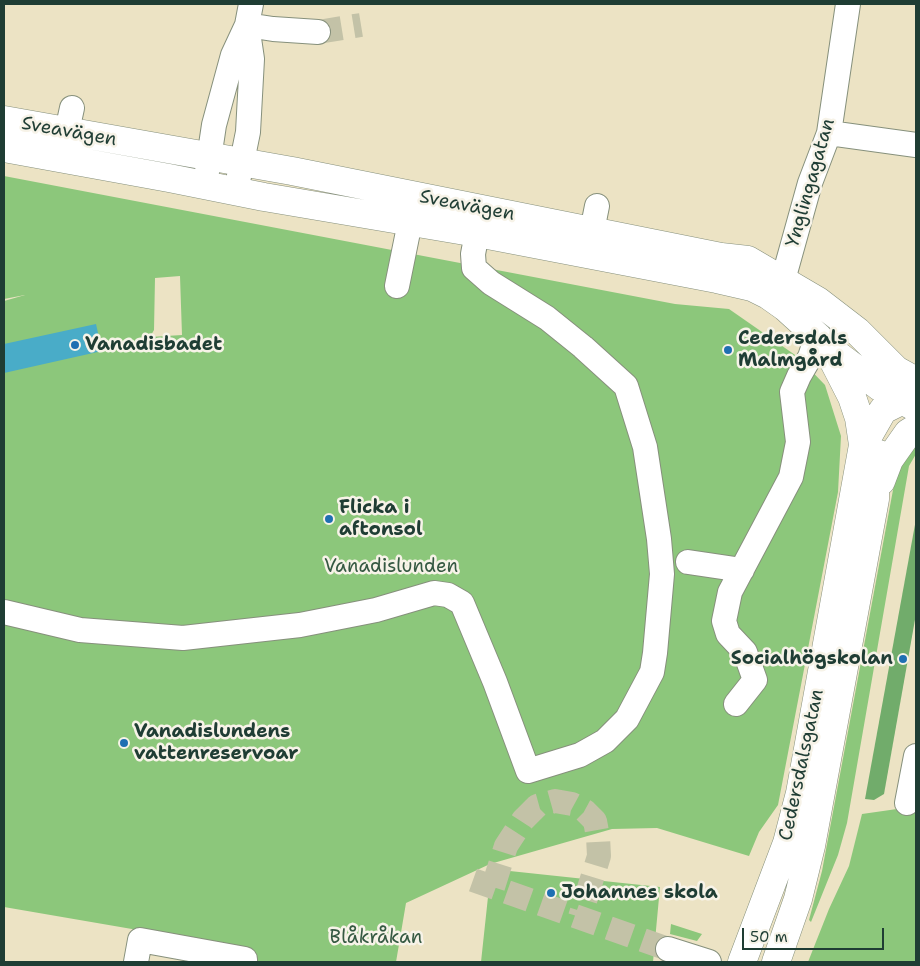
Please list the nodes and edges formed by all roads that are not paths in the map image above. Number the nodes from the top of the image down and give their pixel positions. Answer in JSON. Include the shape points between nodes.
{"nodes":[{"id":1,"x":848,"y":4,"type":"edge"},
{"id":2,"x":249,"y":14,"type":"edge"},
{"id":3,"x":318,"y":32,"type":"tunnel mouth"},
{"id":4,"x":4,"y":120,"type":"edge"},
{"id":5,"x":829,"y":133,"type":"junction"},
{"id":6,"x":916,"y":145,"type":"edge"},
{"id":7,"x":4,"y":148,"type":"edge"},
{"id":8,"x":209,"y":156,"type":"junction"},
{"id":9,"x":241,"y":162,"type":"junction"},
{"id":10,"x":205,"y":186,"type":"junction"},
{"id":11,"x":236,"y":191,"type":"junction"},
{"id":12,"x":410,"y":222,"type":"junction"},
{"id":13,"x":476,"y":233,"type":"junction"},
{"id":14,"x":397,"y":286,"type":"dead end"},
{"id":15,"x":780,"y":291,"type":"junction"},
{"id":16,"x":822,"y":342,"type":"junction"},
{"id":17,"x":910,"y":403,"type":"edge"},
{"id":18,"x":864,"y":445,"type":"junction"},
{"id":19,"x":688,"y":562,"type":"dead end"},
{"id":20,"x":742,"y":570,"type":"junction"},
{"id":21,"x":4,"y":612,"type":"edge"},
{"id":22,"x":736,"y":704,"type":"dead end"},
{"id":23,"x":916,"y":756,"type":"edge"},
{"id":24,"x":907,"y":803,"type":"dead end"},
{"id":25,"x":668,"y":949,"type":"tunnel mouth"},
{"id":26,"x":136,"y":962,"type":"edge"},
{"id":27,"x":245,"y":962,"type":"edge"},
{"id":28,"x":709,"y":962,"type":"edge"},
{"id":29,"x":742,"y":962,"type":"edge"},
{"id":30,"x":776,"y":962,"type":"edge"}],
"edges":[{"from":1,"to":5,"type":"street","name":"Ynglingagatan"},
{"from":2,"to":3,"type":"street","via":[[273,29]]},
{"from":2,"to":8,"type":"street","via":[[233,55]]},
{"from":2,"to":9,"type":"street","via":[[252,59],[248,132]]},
{"from":4,"to":8,"type":"main road","name":"Sveavägen","via":[[70,120]]},
{"from":5,"to":6,"type":"street"},
{"from":5,"to":15,"type":"street","name":"Ynglingagatan","via":[[801,182]]},
{"from":7,"to":10,"type":"main road","name":"Sveavägen"},
{"from":8,"to":9,"type":"main road","name":"Sveavägen"},
{"from":8,"to":10,"type":"street"},
{"from":9,"to":11,"type":"street"},
{"from":9,"to":15,"type":"main road","name":"Sveavägen","via":[[595,219],[721,257],[748,260]]},
{"from":10,"to":11,"type":"main road","name":"Sveavägen"},
{"from":11,"to":12,"type":"main road","name":"Sveavägen"},
{"from":12,"to":13,"type":"main road","name":"Sveavägen"},
{"from":12,"to":14,"type":"street"},
{"from":13,"to":15,"type":"main road","name":"Sveavägen","via":[[717,279],[752,287],[768,295]]},
{"from":13,"to":21,"type":"street","via":[[474,268],[491,283],[547,318],[626,386],[645,447],[662,574],[656,653],[652,672],[627,719],[606,741],[580,754],[528,771],[462,603],[448,595],[434,593],[376,610],[300,625],[183,638],[80,630]]},
{"from":15,"to":16,"type":"main road","name":"Sveavägen"},
{"from":15,"to":17,"type":"main road","name":"Sveavägen","via":[[818,301],[857,331]]},
{"from":16,"to":17,"type":"main road","name":"Sveavägen","via":[[880,387]]},
{"from":16,"to":18,"type":"main road","name":"Cedersdalsgatan","via":[[852,397]]},
{"from":16,"to":20,"type":"street","via":[[810,357],[792,392],[798,442],[791,477]]},
{"from":17,"to":18,"type":"main road","name":"Cedersdalsgatan","via":[[883,410]]},
{"from":17,"to":30,"type":"main road","name":"Cedersdalsgatan","via":[[890,423],[875,464],[875,499],[811,846],[798,899]]},
{"from":18,"to":29,"type":"main road","name":"Cedersdalsgatan","via":[[800,793],[787,843]]},
{"from":19,"to":20,"type":"street"},
{"from":20,"to":22,"type":"street","via":[[730,592],[724,621],[728,634],[745,652],[756,680]]},
{"from":23,"to":24,"type":"street"},
{"from":25,"to":28,"type":"street"},
{"from":26,"to":27,"type":"street","via":[[140,940],[246,959]]}]}
